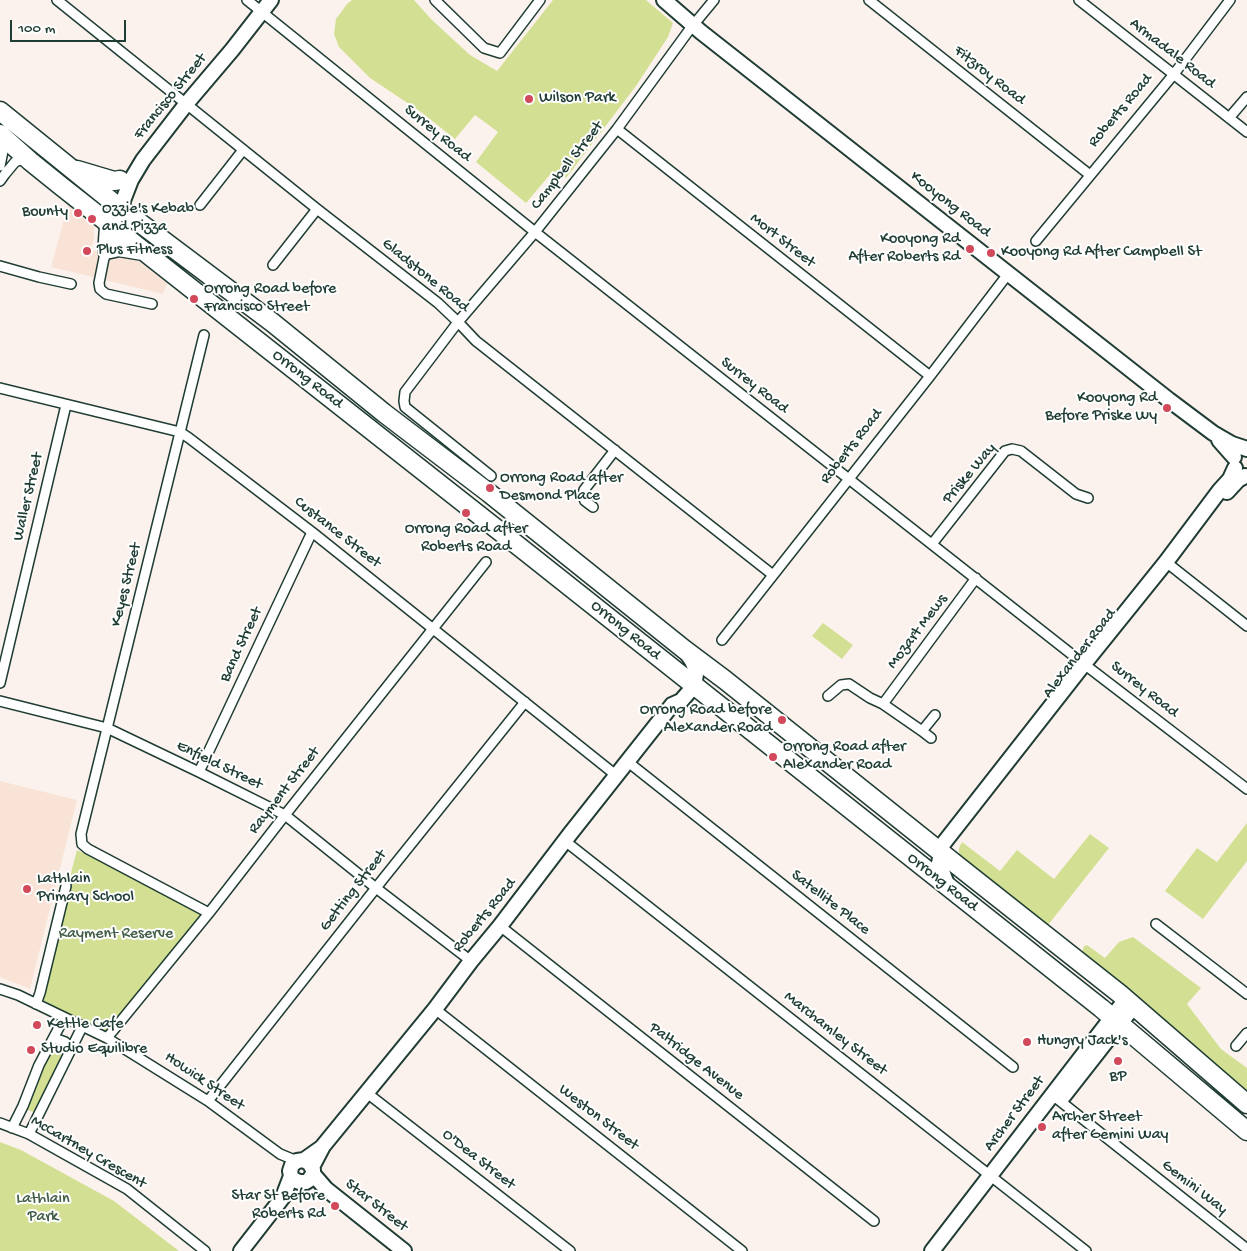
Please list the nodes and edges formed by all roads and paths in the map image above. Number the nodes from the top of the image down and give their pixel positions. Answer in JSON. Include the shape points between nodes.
{"nodes":[{"id":1,"x":58,"y":0,"type":"edge"},
{"id":2,"x":271,"y":0,"type":"edge"},
{"id":3,"x":435,"y":0,"type":"edge"},
{"id":4,"x":540,"y":0,"type":"edge"},
{"id":5,"x":714,"y":0,"type":"edge"},
{"id":6,"x":869,"y":0,"type":"edge"},
{"id":7,"x":1079,"y":0,"type":"edge"},
{"id":8,"x":1230,"y":0,"type":"edge"},
{"id":9,"x":663,"y":1,"type":"edge"},
{"id":10,"x":257,"y":5,"type":"edge"},
{"id":11,"x":693,"y":25,"type":"junction"},
{"id":12,"x":1174,"y":74,"type":"junction"},
{"id":13,"x":1247,"y":97,"type":"edge"},
{"id":14,"x":184,"y":101,"type":"junction"},
{"id":15,"x":0,"y":111,"type":"edge"},
{"id":16,"x":1229,"y":118,"type":"junction"},
{"id":17,"x":616,"y":129,"type":"junction"},
{"id":18,"x":1247,"y":132,"type":"edge"},
{"id":19,"x":2,"y":136,"type":"edge"},
{"id":20,"x":243,"y":150,"type":"junction"},
{"id":21,"x":30,"y":160,"type":"junction"},
{"id":22,"x":0,"y":166,"type":"edge"},
{"id":23,"x":69,"y":167,"type":"junction"},
{"id":24,"x":1090,"y":175,"type":"junction"},
{"id":25,"x":120,"y":180,"type":"junction"},
{"id":26,"x":0,"y":181,"type":"edge"},
{"id":27,"x":115,"y":204,"type":"junction"},
{"id":28,"x":200,"y":205,"type":"dead end"},
{"id":29,"x":317,"y":209,"type":"junction"},
{"id":30,"x":109,"y":222,"type":"junction"},
{"id":31,"x":535,"y":232,"type":"junction"},
{"id":32,"x":1036,"y":242,"type":"dead end"},
{"id":33,"x":146,"y":252,"type":"junction"},
{"id":34,"x":107,"y":254,"type":"junction"},
{"id":35,"x":273,"y":264,"type":"dead end"},
{"id":36,"x":0,"y":266,"type":"edge"},
{"id":37,"x":1008,"y":274,"type":"junction"},
{"id":38,"x":71,"y":284,"type":"dead end"},
{"id":39,"x":152,"y":304,"type":"dead end"},
{"id":40,"x":458,"y":322,"type":"junction"},
{"id":41,"x":204,"y":335,"type":"dead end"},
{"id":42,"x":930,"y":376,"type":"junction"},
{"id":43,"x":0,"y":388,"type":"edge"},
{"id":44,"x":66,"y":405,"type":"junction"},
{"id":45,"x":180,"y":432,"type":"junction"},
{"id":46,"x":1213,"y":434,"type":"junction"},
{"id":47,"x":1247,"y":449,"type":"edge"},
{"id":48,"x":615,"y":450,"type":"junction"},
{"id":49,"x":1240,"y":469,"type":"edge"},
{"id":50,"x":491,"y":476,"type":"dead end"},
{"id":51,"x":848,"y":479,"type":"junction"},
{"id":52,"x":1088,"y":498,"type":"dead end"},
{"id":53,"x":593,"y":507,"type":"dead end"},
{"id":54,"x":312,"y":532,"type":"junction"},
{"id":55,"x":932,"y":544,"type":"junction"},
{"id":56,"x":486,"y":562,"type":"dead end"},
{"id":57,"x":1169,"y":564,"type":"junction"},
{"id":58,"x":773,"y":575,"type":"junction"},
{"id":59,"x":976,"y":578,"type":"junction"},
{"id":60,"x":1247,"y":626,"type":"edge"},
{"id":61,"x":434,"y":628,"type":"junction"},
{"id":62,"x":722,"y":640,"type":"dead end"},
{"id":63,"x":684,"y":650,"type":"junction"},
{"id":64,"x":1087,"y":666,"type":"junction"},
{"id":65,"x":0,"y":683,"type":"edge"},
{"id":66,"x":689,"y":683,"type":"junction"},
{"id":67,"x":828,"y":696,"type":"dead end"},
{"id":68,"x":0,"y":701,"type":"edge"},
{"id":69,"x":525,"y":702,"type":"junction"},
{"id":70,"x":883,"y":704,"type":"junction"},
{"id":71,"x":935,"y":715,"type":"dead end"},
{"id":72,"x":107,"y":728,"type":"junction"},
{"id":73,"x":922,"y":731,"type":"junction"},
{"id":74,"x":931,"y":738,"type":"dead end"},
{"id":75,"x":628,"y":762,"type":"junction"},
{"id":76,"x":199,"y":772,"type":"junction"},
{"id":77,"x":617,"y":776,"type":"junction"},
{"id":78,"x":1247,"y":789,"type":"edge"},
{"id":79,"x":285,"y":815,"type":"junction"},
{"id":80,"x":565,"y":842,"type":"junction"},
{"id":81,"x":940,"y":852,"type":"junction"},
{"id":82,"x":910,"y":857,"type":"junction"},
{"id":83,"x":66,"y":886,"type":"dead end"},
{"id":84,"x":376,"y":888,"type":"junction"},
{"id":85,"x":948,"y":888,"type":"junction"},
{"id":86,"x":209,"y":913,"type":"junction"},
{"id":87,"x":1156,"y":924,"type":"dead end"},
{"id":88,"x":500,"y":926,"type":"junction"},
{"id":89,"x":471,"y":961,"type":"junction"},
{"id":90,"x":0,"y":989,"type":"edge"},
{"id":91,"x":1247,"y":994,"type":"edge"},
{"id":92,"x":1130,"y":1002,"type":"junction"},
{"id":93,"x":36,"y":1004,"type":"junction"},
{"id":94,"x":435,"y":1009,"type":"junction"},
{"id":95,"x":64,"y":1018,"type":"junction"},
{"id":96,"x":1115,"y":1020,"type":"junction"},
{"id":97,"x":82,"y":1026,"type":"junction"},
{"id":98,"x":1247,"y":1032,"type":"edge"},
{"id":99,"x":54,"y":1038,"type":"junction"},
{"id":100,"x":108,"y":1038,"type":"junction"},
{"id":101,"x":1236,"y":1046,"type":"dead end"},
{"id":102,"x":71,"y":1048,"type":"junction"},
{"id":103,"x":1013,"y":1067,"type":"dead end"},
{"id":104,"x":367,"y":1093,"type":"junction"},
{"id":105,"x":1056,"y":1098,"type":"junction"},
{"id":106,"x":208,"y":1101,"type":"junction"},
{"id":107,"x":1247,"y":1104,"type":"edge"},
{"id":108,"x":23,"y":1106,"type":"junction"},
{"id":109,"x":40,"y":1113,"type":"junction"},
{"id":110,"x":0,"y":1123,"type":"edge"},
{"id":111,"x":12,"y":1128,"type":"junction"},
{"id":112,"x":1247,"y":1131,"type":"edge"},
{"id":113,"x":29,"y":1134,"type":"junction"},
{"id":114,"x":302,"y":1172,"type":"junction"},
{"id":115,"x":993,"y":1178,"type":"junction"},
{"id":116,"x":874,"y":1221,"type":"dead end"},
{"id":117,"x":1247,"y":1249,"type":"edge"},
{"id":118,"x":205,"y":1251,"type":"edge"},
{"id":119,"x":241,"y":1251,"type":"edge"},
{"id":120,"x":404,"y":1251,"type":"edge"},
{"id":121,"x":570,"y":1251,"type":"edge"},
{"id":122,"x":742,"y":1251,"type":"edge"},
{"id":123,"x":932,"y":1251,"type":"edge"},
{"id":124,"x":940,"y":1251,"type":"edge"},
{"id":125,"x":1086,"y":1251,"type":"edge"}],
"edges":[{"from":1,"to":14,"type":"street","name":"Gladstone Road"},
{"from":2,"to":10,"type":"main road","name":"Francisco Street"},
{"from":3,"to":4,"type":"street","via":[[484,48],[500,53]]},
{"from":5,"to":11,"type":"street","name":"Campbell Street"},
{"from":6,"to":24,"type":"street","name":"Fitzroy Road"},
{"from":7,"to":12,"type":"street","name":"Armadale Road"},
{"from":8,"to":12,"type":"street","name":"Roberts Road"},
{"from":9,"to":11,"type":"main road","name":"Kooyong Road"},
{"from":10,"to":14,"type":"main road","name":"Francisco Street"},
{"from":10,"to":31,"type":"street","name":"Surrey Road"},
{"from":11,"to":17,"type":"street","name":"Campbell Street"},
{"from":11,"to":37,"type":"main road","name":"Kooyong Road"},
{"from":12,"to":16,"type":"street","name":"Armadale Road"},
{"from":12,"to":24,"type":"street","name":"Roberts Road"},
{"from":13,"to":16,"type":"street"},
{"from":14,"to":20,"type":"street","name":"Gladstone Road"},
{"from":14,"to":25,"type":"main road","name":"Francisco Street"},
{"from":14,"to":27,"type":"main road","name":"Francisco Street"},
{"from":15,"to":23,"type":"highway","name":"Orrong Road"},
{"from":16,"to":18,"type":"street","name":"Armadale Road"},
{"from":17,"to":31,"type":"street","name":"Campbell Street"},
{"from":17,"to":42,"type":"street","name":"Mort Street"},
{"from":19,"to":21,"type":"highway","name":"Orrong Road"},
{"from":19,"to":22,"type":"street","via":[[4,151]]},
{"from":20,"to":28,"type":"street"},
{"from":20,"to":29,"type":"street","name":"Gladstone Road"},
{"from":21,"to":26,"type":"street","via":[[15,162]]},
{"from":21,"to":30,"type":"highway","name":"Orrong Road"},
{"from":23,"to":25,"type":"highway"},
{"from":23,"to":27,"type":"highway","name":"Orrong Road"},
{"from":24,"to":32,"type":"street","name":"Roberts Road"},
{"from":25,"to":27,"type":"main road","name":"Francisco Street"},
{"from":27,"to":30,"type":"main road","name":"Francisco Street"},
{"from":27,"to":63,"type":"highway","name":"Orrong Road","via":[[489,493]]},
{"from":29,"to":35,"type":"street"},
{"from":29,"to":40,"type":"street","name":"Gladstone Road"},
{"from":30,"to":33,"type":"highway","name":"Orrong Road"},
{"from":30,"to":34,"type":"street","via":[[102,248]]},
{"from":31,"to":40,"type":"street","name":"Campbell Street"},
{"from":31,"to":51,"type":"street","name":"Surrey Road"},
{"from":33,"to":34,"type":"highway","via":[[119,247]]},
{"from":33,"to":66,"type":"highway","name":"Orrong Road"},
{"from":34,"to":39,"type":"street","via":[[100,289],[106,294]]},
{"from":36,"to":38,"type":"street"},
{"from":37,"to":42,"type":"street","name":"Roberts Road"},
{"from":37,"to":46,"type":"main road","name":"Kooyong Road"},
{"from":40,"to":48,"type":"street","name":"Gladstone Road","via":[[476,341]]},
{"from":40,"to":50,"type":"street","name":"Campbell Street","via":[[405,392],[405,407]]},
{"from":41,"to":45,"type":"street","name":"Keyes Street"},
{"from":42,"to":51,"type":"street","name":"Roberts Road"},
{"from":43,"to":44,"type":"street","name":"Custance Street"},
{"from":44,"to":45,"type":"street","name":"Custance Street"},
{"from":44,"to":65,"type":"street","name":"Waller Street"},
{"from":45,"to":54,"type":"street","name":"Custance Street"},
{"from":45,"to":72,"type":"street","name":"Keyes Street"},
{"from":46,"to":47,"type":"main road","name":"Kooyong Road"},
{"from":46,"to":49,"type":"main road","name":"Kooyong Road"},
{"from":47,"to":49,"type":"main road","via":[[1240,451]]},
{"from":48,"to":53,"type":"street","via":[[584,490],[585,501]]},
{"from":48,"to":58,"type":"street","name":"Gladstone Road"},
{"from":49,"to":57,"type":"main road","name":"Alexander Road","via":[[1220,490]]},
{"from":51,"to":55,"type":"street","name":"Surrey Road"},
{"from":51,"to":58,"type":"street","name":"Roberts Road"},
{"from":52,"to":55,"type":"street","name":"Priske Way","via":[[1076,494],[1020,451],[1005,451]]},
{"from":54,"to":61,"type":"street","name":"Custance Street"},
{"from":54,"to":76,"type":"street","name":"Band Street"},
{"from":55,"to":59,"type":"street","name":"Surrey Road"},
{"from":56,"to":61,"type":"street","name":"Rayment Street"},
{"from":57,"to":60,"type":"street"},
{"from":57,"to":64,"type":"main road","name":"Alexander Road"},
{"from":58,"to":62,"type":"street","name":"Roberts Road"},
{"from":59,"to":64,"type":"street","name":"Surrey Road"},
{"from":59,"to":70,"type":"street","name":"Mozart Mews"},
{"from":61,"to":69,"type":"street","name":"Custance Street"},
{"from":61,"to":79,"type":"street","name":"Rayment Street"},
{"from":63,"to":66,"type":"main road","via":[[696,674]]},
{"from":63,"to":81,"type":"highway","name":"Orrong Road"},
{"from":64,"to":78,"type":"street","name":"Surrey Road"},
{"from":64,"to":81,"type":"main road","name":"Alexander Road","via":[[943,844]]},
{"from":66,"to":75,"type":"main road","name":"Roberts Road","via":[[681,701],[672,705]]},
{"from":66,"to":82,"type":"highway","name":"Orrong Road"},
{"from":67,"to":70,"type":"street","via":[[848,684]]},
{"from":68,"to":72,"type":"street","name":"Enfield Street"},
{"from":69,"to":77,"type":"street","name":"Custance Street"},
{"from":69,"to":84,"type":"street","name":"Getting Street"},
{"from":70,"to":73,"type":"street"},
{"from":71,"to":73,"type":"street"},
{"from":72,"to":76,"type":"street","name":"Enfield Street"},
{"from":72,"to":86,"type":"street","name":"Keyes Street","via":[[81,834],[82,844]]},
{"from":73,"to":74,"type":"street"},
{"from":75,"to":77,"type":"main road","name":"Roberts Road"},
{"from":75,"to":103,"type":"street","name":"Satellite Place"},
{"from":76,"to":79,"type":"street","name":"Enfield Street"},
{"from":77,"to":80,"type":"main road","name":"Roberts Road"},
{"from":79,"to":84,"type":"street","name":"Enfield Street"},
{"from":79,"to":86,"type":"street","name":"Rayment Street"},
{"from":80,"to":88,"type":"main road","name":"Roberts Road"},
{"from":80,"to":115,"type":"street","name":"Marchamley Street"},
{"from":81,"to":82,"type":"main road"},
{"from":81,"to":85,"type":"main road","via":[[939,864]]},
{"from":81,"to":92,"type":"highway","name":"Orrong Road"},
{"from":82,"to":85,"type":"highway","name":"Orrong Road"},
{"from":83,"to":93,"type":"street"},
{"from":84,"to":89,"type":"street","name":"Enfield Street"},
{"from":84,"to":106,"type":"street","name":"Getting Street"},
{"from":85,"to":96,"type":"highway","name":"Orrong Road"},
{"from":86,"to":100,"type":"street","name":"Rayment Street"},
{"from":87,"to":91,"type":"street"},
{"from":88,"to":89,"type":"main road","name":"Roberts Road"},
{"from":88,"to":116,"type":"street","name":"Paltridge Avenue"},
{"from":89,"to":94,"type":"main road","name":"Roberts Road"},
{"from":90,"to":93,"type":"street","name":"Howick Street"},
{"from":92,"to":96,"type":"main road","name":"Archer Street"},
{"from":92,"to":107,"type":"highway","name":"Orrong Road"},
{"from":93,"to":95,"type":"street","name":"Howick Street"},
{"from":94,"to":104,"type":"main road","name":"Roberts Road"},
{"from":94,"to":122,"type":"street","name":"Weston Street"},
{"from":95,"to":97,"type":"street","name":"Howick Street"},
{"from":95,"to":99,"type":"street"},
{"from":96,"to":105,"type":"main road","name":"Archer Street"},
{"from":96,"to":112,"type":"highway","name":"Orrong Road"},
{"from":97,"to":100,"type":"street","name":"Howick Street"},
{"from":97,"to":102,"type":"street"},
{"from":98,"to":101,"type":"street"},
{"from":99,"to":102,"type":"street"},
{"from":99,"to":108,"type":"street"},
{"from":100,"to":106,"type":"street","name":"Howick Street"},
{"from":102,"to":109,"type":"street"},
{"from":104,"to":114,"type":"main road","name":"Roberts Road"},
{"from":104,"to":121,"type":"street","name":"O'Dea Street"},
{"from":105,"to":115,"type":"main road","name":"Archer Street"},
{"from":105,"to":117,"type":"street","name":"Gemini Way"},
{"from":106,"to":114,"type":"street","name":"Howick Street"},
{"from":108,"to":109,"type":"street"},
{"from":108,"to":111,"type":"street"},
{"from":109,"to":113,"type":"street"},
{"from":110,"to":111,"type":"street","name":"McCartney Crescent"},
{"from":111,"to":113,"type":"street","name":"McCartney Crescent"},
{"from":113,"to":118,"type":"street","name":"McCartney Crescent","via":[[127,1189]]},
{"from":114,"to":119,"type":"main road","name":"Roberts Road"},
{"from":114,"to":120,"type":"main road","name":"Star Street"},
{"from":115,"to":123,"type":"main road","name":"Archer Street"},
{"from":115,"to":124,"type":"main road","name":"Archer Street"},
{"from":115,"to":125,"type":"street","name":"Marchamley Street"}]}
